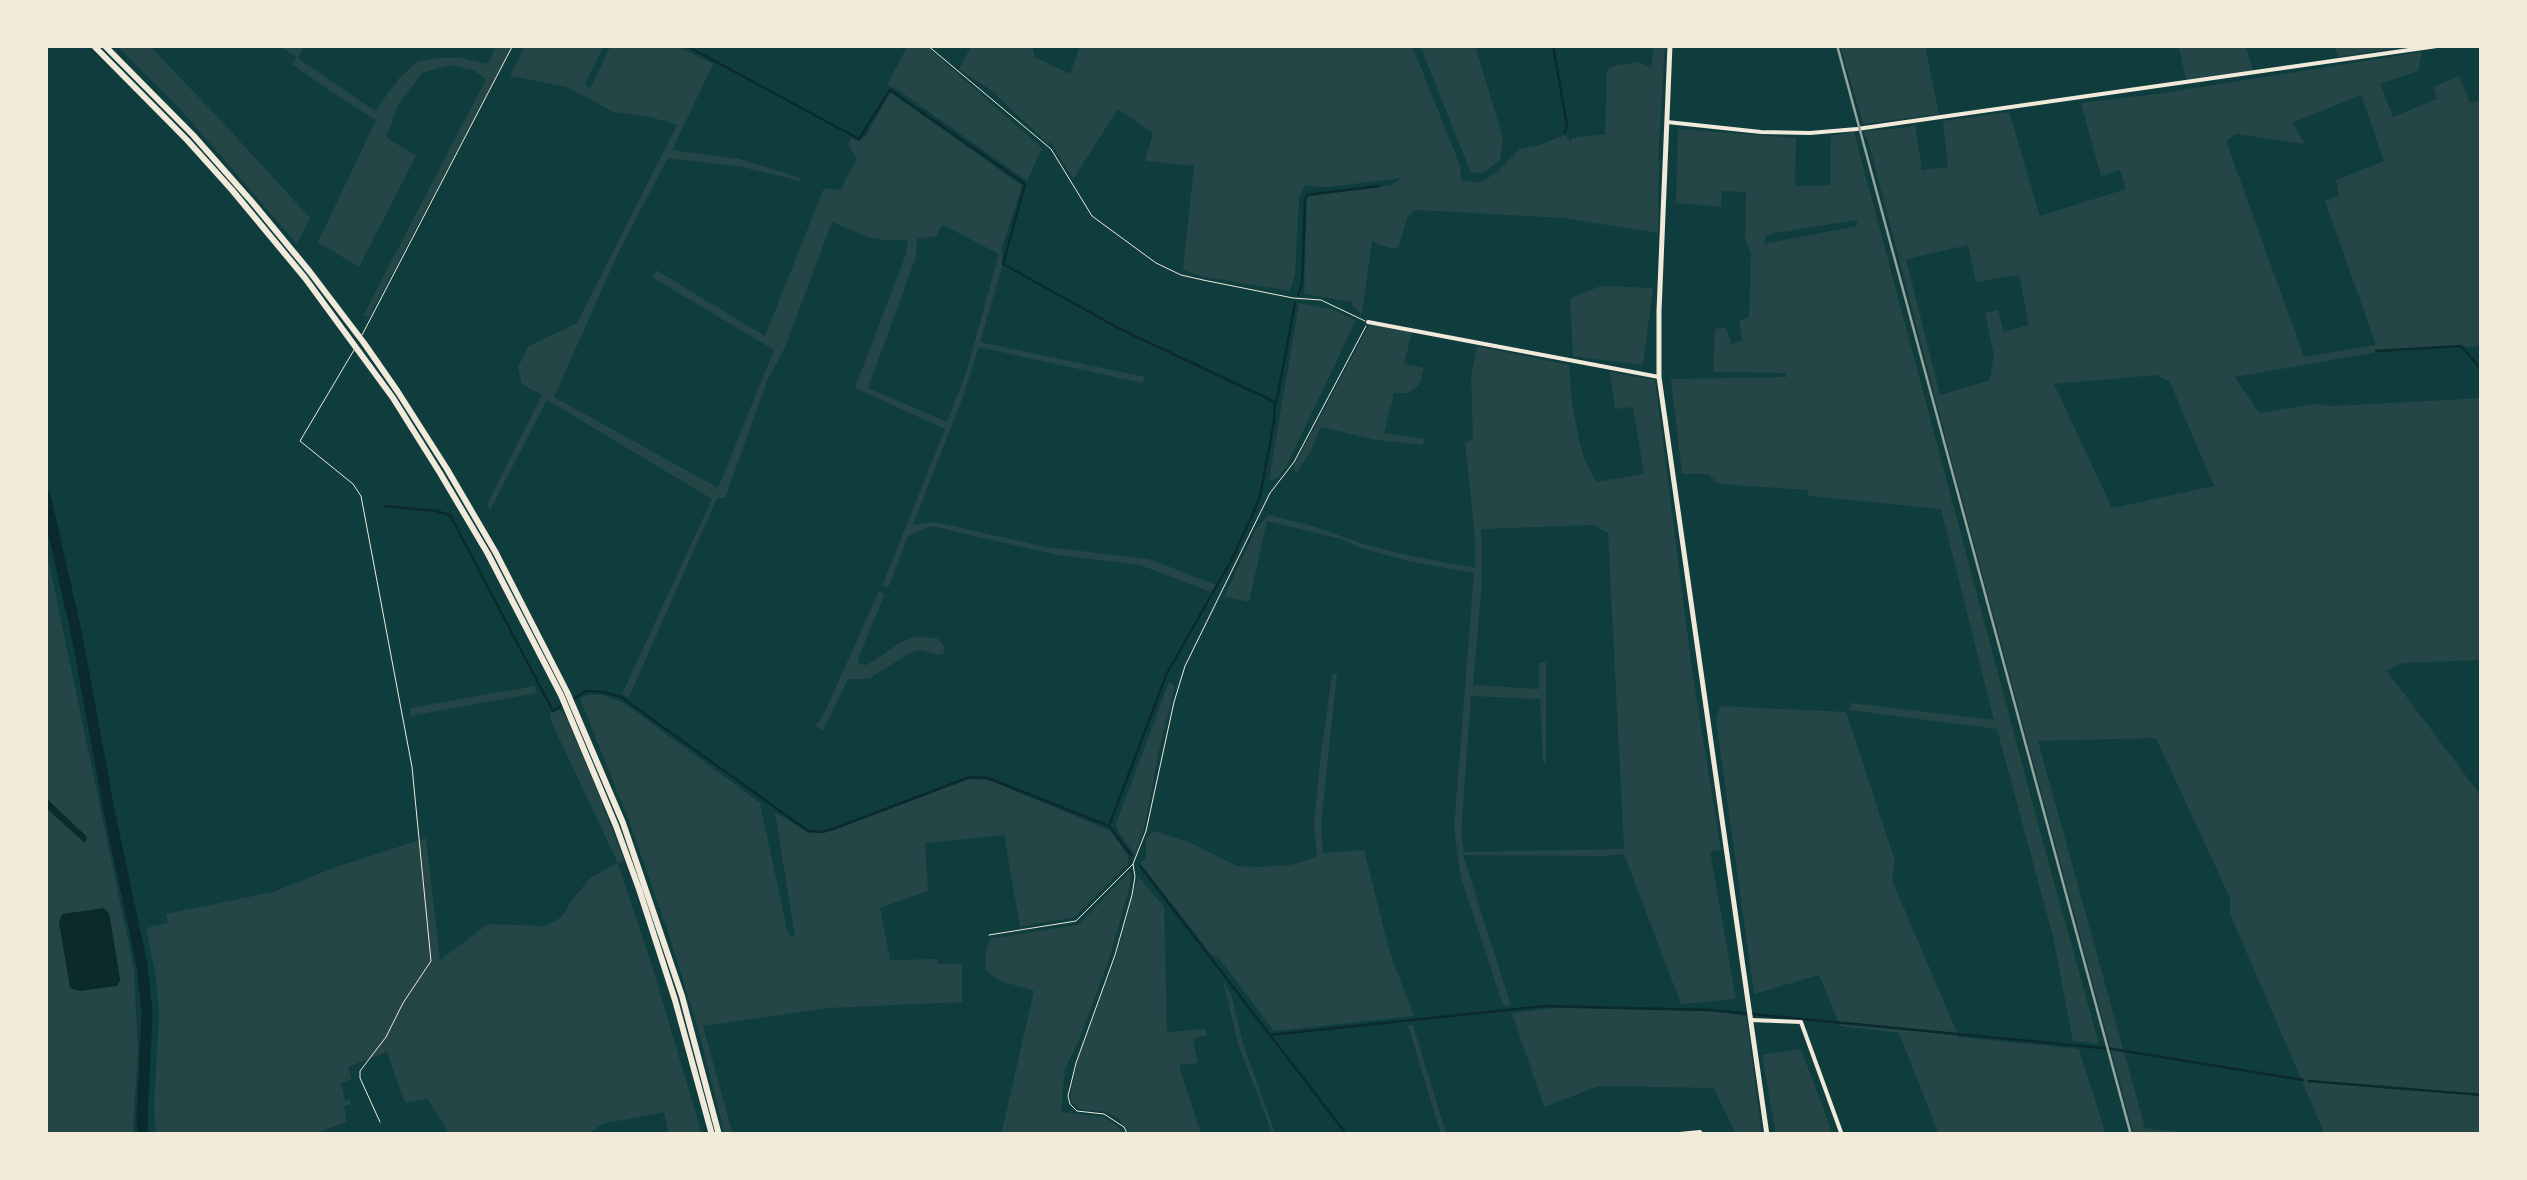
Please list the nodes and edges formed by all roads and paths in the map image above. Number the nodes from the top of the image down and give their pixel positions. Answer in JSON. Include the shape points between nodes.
{"nodes":[{"id":1,"x":93,"y":45,"type":"edge"},
{"id":2,"x":104,"y":45,"type":"edge"},
{"id":3,"x":513,"y":45,"type":"edge"},
{"id":4,"x":927,"y":45,"type":"edge"},
{"id":5,"x":1670,"y":45,"type":"edge"},
{"id":6,"x":2444,"y":45,"type":"edge"},
{"id":7,"x":1666,"y":122,"type":"junction"},
{"id":8,"x":1368,"y":322,"type":"junction"},
{"id":9,"x":1659,"y":377,"type":"junction"},
{"id":10,"x":564,"y":694,"type":"junction"},
{"id":11,"x":1133,"y":864,"type":"junction"},
{"id":12,"x":988,"y":935,"type":"dead end"},
{"id":13,"x":1751,"y":1019,"type":"junction"},
{"id":14,"x":380,"y":1122,"type":"dead end"},
{"id":15,"x":1700,"y":1132,"type":"dead end"},
{"id":16,"x":716,"y":1135,"type":"edge"},
{"id":17,"x":1128,"y":1135,"type":"edge"},
{"id":18,"x":1669,"y":1135,"type":"edge"},
{"id":19,"x":1767,"y":1135,"type":"edge"},
{"id":20,"x":1842,"y":1135,"type":"edge"}],
"edges":[{"from":1,"to":10,"type":"highway","via":[[232,190],[363,356],[440,473]]},
{"from":2,"to":10,"type":"highway","via":[[238,186],[364,343],[480,524]]},
{"from":3,"to":14,"type":"lane","via":[[300,441],[361,496],[412,766],[431,961],[360,1071]]},
{"from":4,"to":8,"type":"lane","via":[[1050,149],[1092,216],[1156,263],[1202,280],[1321,300]]},
{"from":5,"to":7,"type":"main road"},
{"from":6,"to":7,"type":"street","via":[[1810,134]]},
{"from":7,"to":9,"type":"main road"},
{"from":8,"to":9,"type":"street"},
{"from":8,"to":11,"type":"lane","via":[[1294,462],[1266,500],[1185,666]]},
{"from":9,"to":13,"type":"main road"},
{"from":10,"to":16,"type":"highway","via":[[647,886]]},
{"from":11,"to":12,"type":"lane","via":[[1076,921]]},
{"from":11,"to":17,"type":"lane","via":[[1120,940],[1068,1096],[1077,1111],[1104,1114]]},
{"from":13,"to":19,"type":"main road"},
{"from":13,"to":20,"type":"street","via":[[1800,1022]]},
{"from":15,"to":18,"type":"street"}]}
